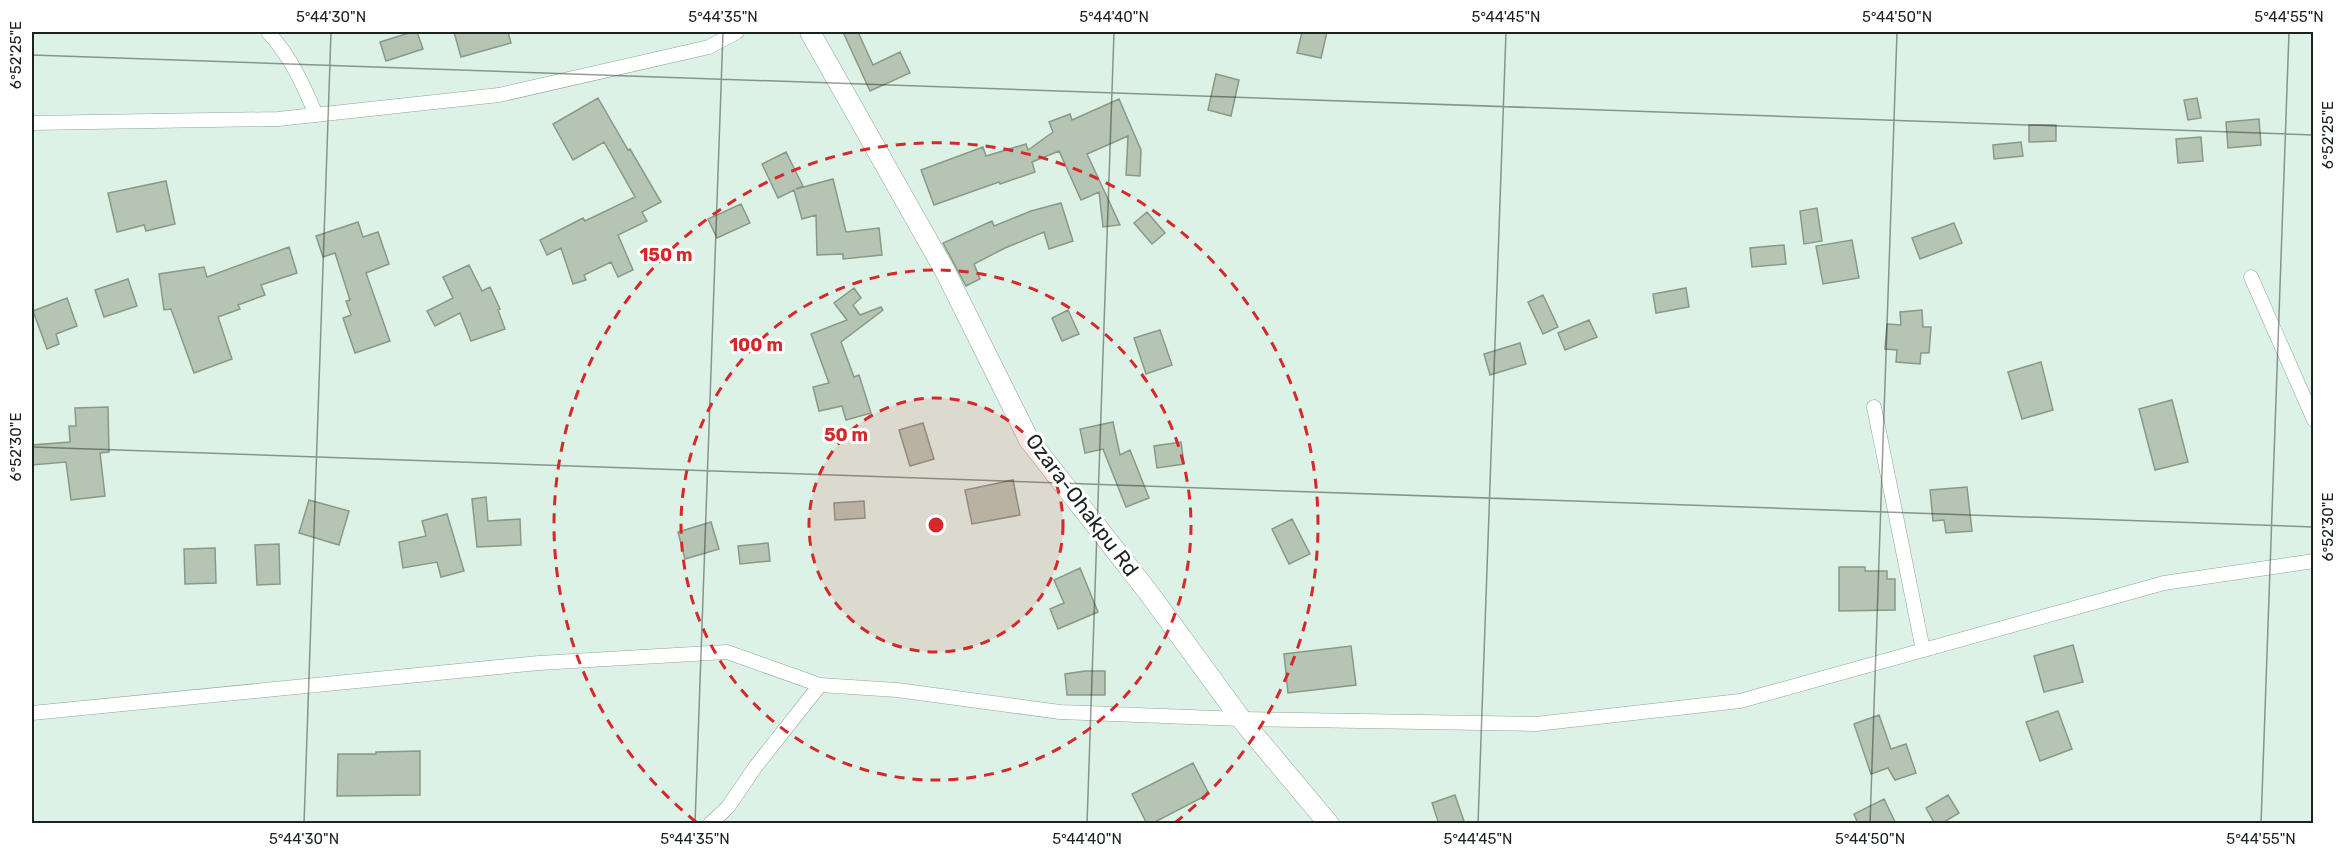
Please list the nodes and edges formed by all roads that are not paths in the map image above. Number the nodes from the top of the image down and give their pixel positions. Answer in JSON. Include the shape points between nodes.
{"nodes":[{"id":1,"x":268,"y":32,"type":"edge"},
{"id":2,"x":737,"y":32,"type":"edge"},
{"id":3,"x":810,"y":32,"type":"edge"},
{"id":4,"x":316,"y":115,"type":"junction"},
{"id":5,"x":32,"y":123,"type":"edge"},
{"id":6,"x":2251,"y":277,"type":"dead end"},
{"id":7,"x":1874,"y":407,"type":"dead end"},
{"id":8,"x":2313,"y":420,"type":"edge"},
{"id":9,"x":2313,"y":561,"type":"edge"},
{"id":10,"x":1923,"y":650,"type":"junction"},
{"id":11,"x":820,"y":685,"type":"junction"},
{"id":12,"x":32,"y":713,"type":"edge"},
{"id":13,"x":1241,"y":719,"type":"junction"},
{"id":14,"x":710,"y":824,"type":"edge"},
{"id":15,"x":1329,"y":824,"type":"edge"}],
"edges":[{"from":1,"to":4,"type":"street","via":[[284,49]]},
{"from":2,"to":4,"type":"street","via":[[709,47],[499,95]]},
{"from":3,"to":13,"type":"main road","name":"Ozara-Ohakpu Rd","via":[[945,271],[1029,440]]},
{"from":4,"to":5,"type":"street"},
{"from":6,"to":8,"type":"street"},
{"from":7,"to":10,"type":"street"},
{"from":9,"to":10,"type":"street","via":[[2164,583]]},
{"from":10,"to":13,"type":"street","via":[[1740,701],[1536,724]]},
{"from":11,"to":12,"type":"street","via":[[727,652],[539,663]]},
{"from":11,"to":13,"type":"street","via":[[897,690],[1060,712]]},
{"from":11,"to":14,"type":"street","via":[[728,807]]},
{"from":13,"to":15,"type":"main road","name":"Ozara-Ohakpu Rd"}]}
